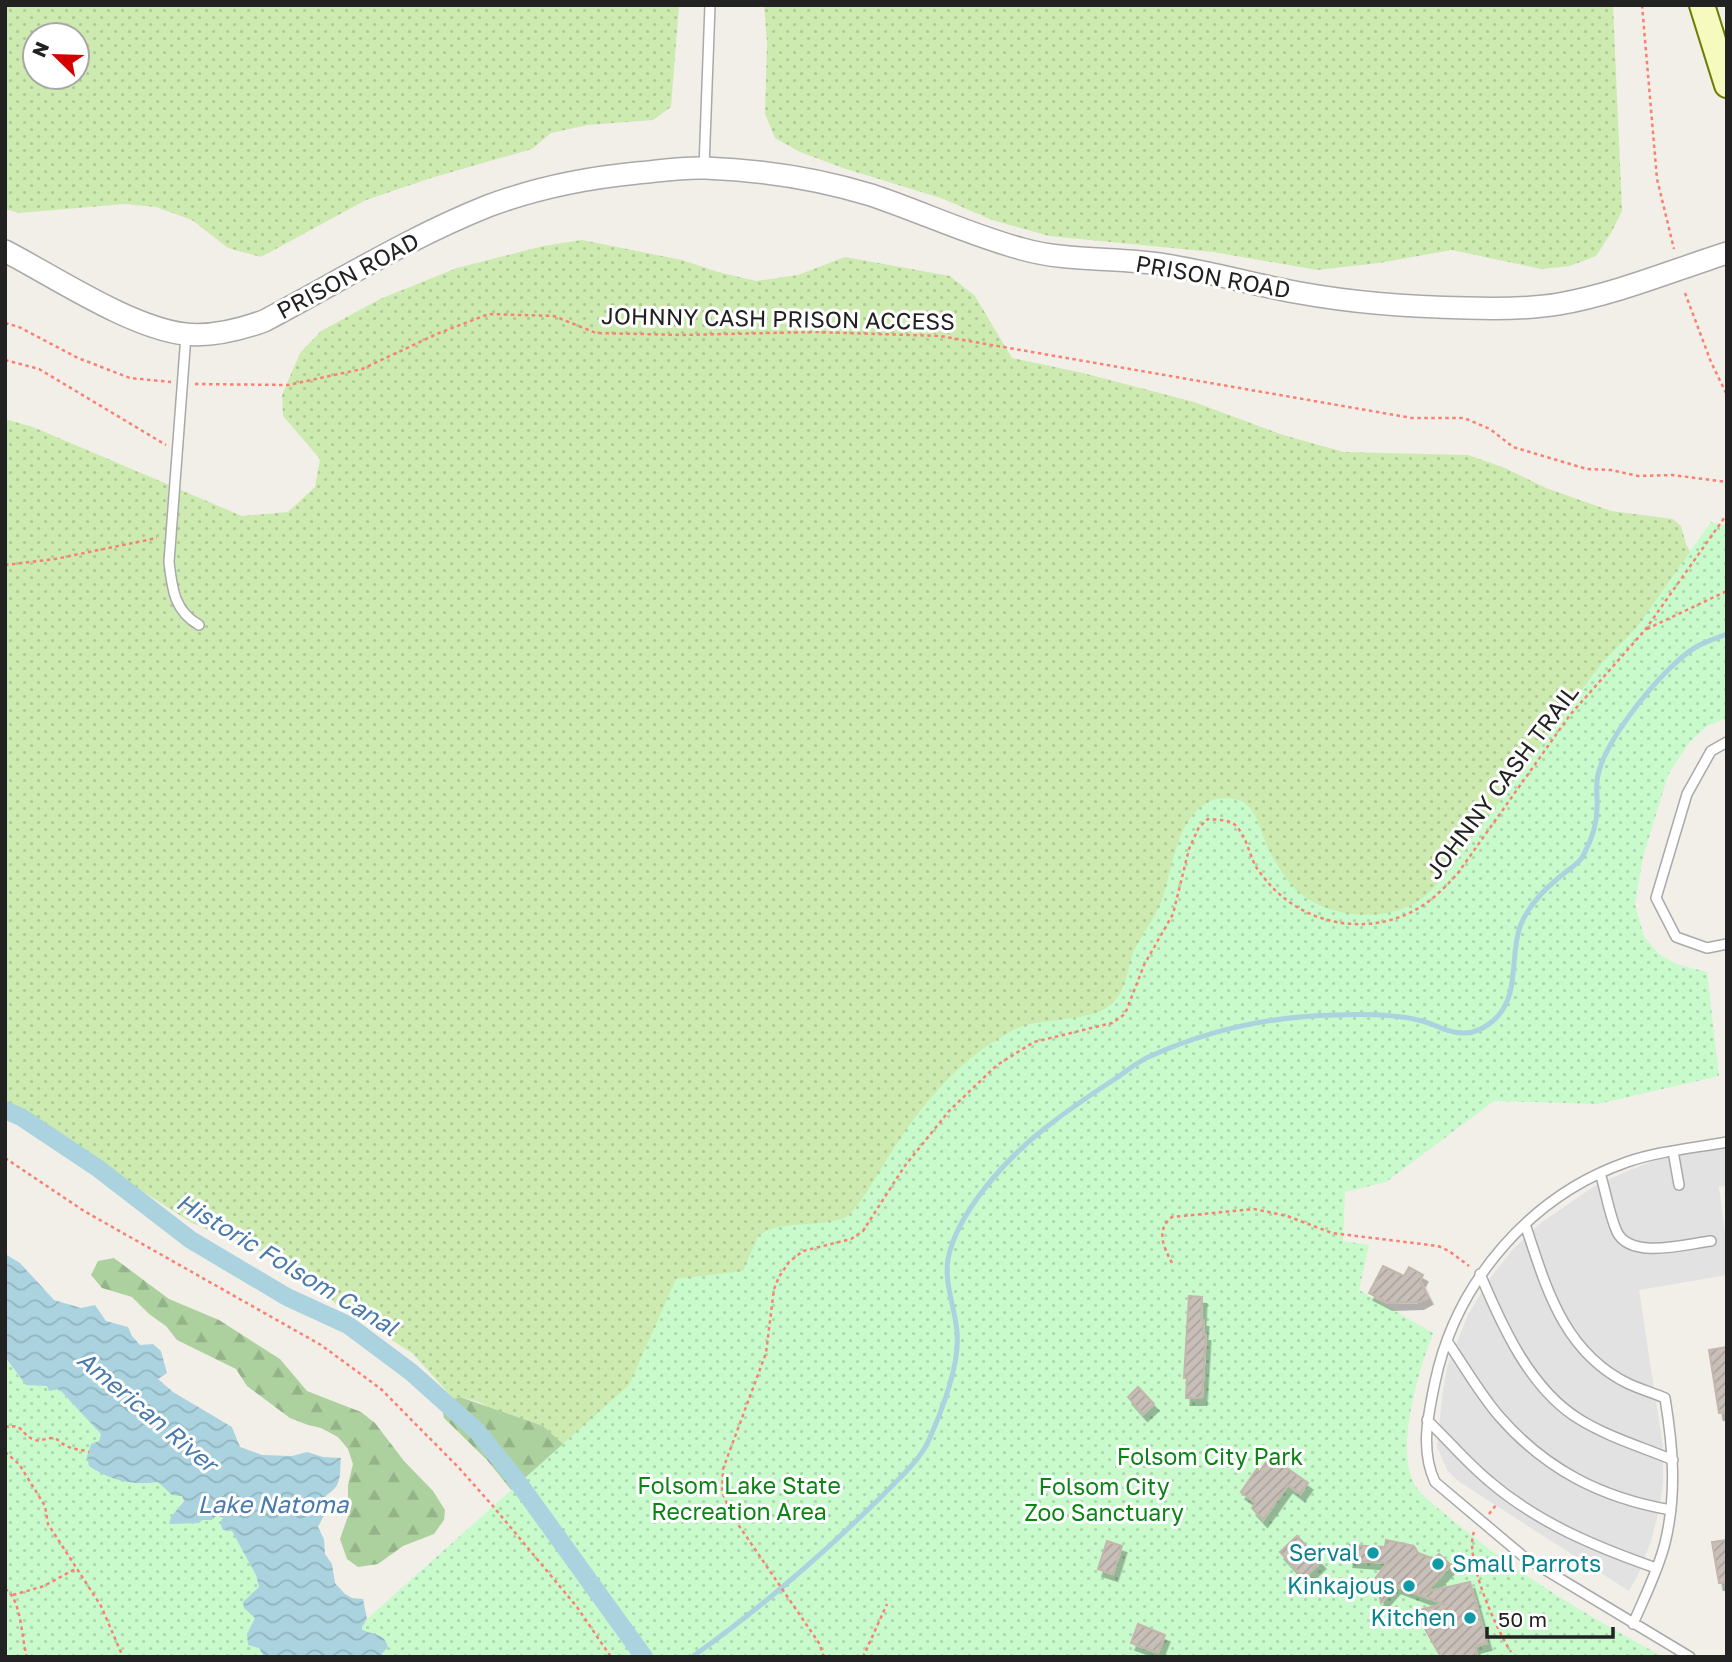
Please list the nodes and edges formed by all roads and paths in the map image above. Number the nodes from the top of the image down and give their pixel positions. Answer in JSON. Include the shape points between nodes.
{"nodes":[{"id":1,"x":710,"y":5,"type":"edge"},
{"id":2,"x":1642,"y":5,"type":"edge"},
{"id":3,"x":1702,"y":5,"type":"edge"},
{"id":4,"x":1727,"y":85,"type":"edge"},
{"id":5,"x":704,"y":168,"type":"junction"},
{"id":6,"x":1674,"y":249,"type":"dead end"},
{"id":7,"x":5,"y":251,"type":"edge"},
{"id":8,"x":1727,"y":253,"type":"edge"},
{"id":9,"x":1685,"y":293,"type":"dead end"},
{"id":10,"x":5,"y":323,"type":"edge"},
{"id":11,"x":186,"y":335,"type":"junction"},
{"id":12,"x":5,"y":360,"type":"edge"},
{"id":13,"x":182,"y":383,"type":"junction"},
{"id":14,"x":1727,"y":395,"type":"edge"},
{"id":15,"x":177,"y":453,"type":"junction"},
{"id":16,"x":1727,"y":482,"type":"edge"},
{"id":17,"x":1727,"y":514,"type":"edge"},
{"id":18,"x":171,"y":536,"type":"junction"},
{"id":19,"x":5,"y":565,"type":"edge"},
{"id":20,"x":1727,"y":592,"type":"edge"},
{"id":21,"x":199,"y":625,"type":"dead end"},
{"id":22,"x":1645,"y":630,"type":"junction"},
{"id":23,"x":1727,"y":742,"type":"edge"},
{"id":24,"x":1727,"y":944,"type":"edge"},
{"id":25,"x":1727,"y":1142,"type":"edge"},
{"id":26,"x":1673,"y":1151,"type":"junction"},
{"id":27,"x":5,"y":1158,"type":"edge"},
{"id":28,"x":1600,"y":1173,"type":"junction"},
{"id":29,"x":1679,"y":1185,"type":"dead end"},
{"id":30,"x":1525,"y":1224,"type":"junction"},
{"id":31,"x":1711,"y":1241,"type":"dead end"},
{"id":32,"x":1172,"y":1264,"type":"dead end"},
{"id":33,"x":1480,"y":1275,"type":"junction"},
{"id":34,"x":1447,"y":1341,"type":"junction"},
{"id":35,"x":1427,"y":1420,"type":"junction"},
{"id":36,"x":5,"y":1427,"type":"edge"},
{"id":37,"x":5,"y":1452,"type":"edge"},
{"id":38,"x":89,"y":1452,"type":"dead end"},
{"id":39,"x":1673,"y":1460,"type":"junction"},
{"id":40,"x":1496,"y":1505,"type":"dead end"},
{"id":41,"x":1671,"y":1510,"type":"junction"},
{"id":42,"x":1482,"y":1522,"type":"junction"},
{"id":43,"x":77,"y":1568,"type":"junction"},
{"id":44,"x":1656,"y":1568,"type":"junction"},
{"id":45,"x":5,"y":1590,"type":"edge"},
{"id":46,"x":13,"y":1595,"type":"junction"},
{"id":47,"x":887,"y":1604,"type":"dead end"},
{"id":48,"x":1633,"y":1624,"type":"junction"},
{"id":49,"x":1511,"y":1652,"type":"dead end"},
{"id":50,"x":27,"y":1657,"type":"edge"},
{"id":51,"x":123,"y":1657,"type":"edge"},
{"id":52,"x":611,"y":1657,"type":"edge"},
{"id":53,"x":824,"y":1657,"type":"edge"},
{"id":54,"x":863,"y":1657,"type":"edge"},
{"id":55,"x":1690,"y":1657,"type":"edge"}],
"edges":[{"from":1,"to":5,"type":"lane"},
{"from":2,"to":6,"type":"path","via":[[1656,169]]},
{"from":3,"to":4,"type":"main road"},
{"from":5,"to":8,"type":"street","name":"PRISON ROAD","via":[[812,181],[866,194],[1028,251],[1160,264],[1357,302],[1509,309],[1558,304]]},
{"from":5,"to":11,"type":"street","name":"PRISON ROAD","via":[[614,176],[530,192],[447,223],[264,321],[216,334]]},
{"from":7,"to":11,"type":"street","name":"PRISON ROAD","via":[[132,319]]},
{"from":9,"to":14,"type":"path"},
{"from":10,"to":13,"type":"path","name":"JOHNNY CASH PRISON ACCESS","via":[[130,377]]},
{"from":11,"to":13,"type":"lane"},
{"from":12,"to":15,"type":"path","via":[[39,369]]},
{"from":13,"to":15,"type":"lane"},
{"from":13,"to":16,"type":"path","name":"JOHNNY CASH PRISON ACCESS","via":[[288,385],[362,369],[489,314],[554,316],[596,332],[940,335],[1412,418],[1464,418],[1490,429],[1513,447],[1587,469]]},
{"from":15,"to":18,"type":"lane"},
{"from":17,"to":22,"type":"path","name":"JOHNNY CASH TRAIL"},
{"from":18,"to":19,"type":"path"},
{"from":18,"to":21,"type":"lane","via":[[173,594],[190,620]]},
{"from":20,"to":22,"type":"path"},
{"from":22,"to":53,"type":"path","name":"JOHNNY CASH TRAIL","via":[[1570,715],[1458,873],[1436,896],[1396,919],[1365,925],[1333,922],[1300,909],[1271,887],[1234,824],[1208,819],[1189,849],[1173,914],[1144,965],[1125,1014],[1112,1023],[1034,1042],[997,1065],[949,1111],[904,1167],[863,1231],[851,1239],[803,1251],[789,1262],[774,1289],[766,1353],[723,1469],[722,1492]]},
{"from":23,"to":24,"type":"lane","via":[[1711,751],[1687,794],[1656,898],[1676,937],[1707,948]]},
{"from":25,"to":26,"type":"lane"},
{"from":26,"to":28,"type":"lane"},
{"from":26,"to":29,"type":"lane"},
{"from":27,"to":52,"type":"path","via":[[92,1216],[271,1315],[358,1370],[423,1430],[492,1505],[577,1607]]},
{"from":28,"to":30,"type":"lane","via":[[1568,1189]]},
{"from":28,"to":31,"type":"lane","via":[[1618,1234],[1636,1247]]},
{"from":30,"to":33,"type":"lane"},
{"from":30,"to":39,"type":"lane","via":[[1560,1319],[1598,1363],[1628,1383],[1665,1398]]},
{"from":32,"to":33,"type":"path","via":[[1162,1241],[1163,1226],[1172,1217],[1254,1209],[1332,1233],[1438,1246]]},
{"from":33,"to":34,"type":"lane"},
{"from":33,"to":39,"type":"lane","via":[[1518,1352],[1544,1388],[1578,1418]]},
{"from":34,"to":35,"type":"lane"},
{"from":34,"to":41,"type":"lane","via":[[1498,1415],[1529,1447],[1594,1489]]},
{"from":35,"to":42,"type":"lane","via":[[1428,1467],[1434,1482]]},
{"from":35,"to":44,"type":"lane","via":[[1489,1481],[1542,1519],[1599,1548]]},
{"from":36,"to":38,"type":"path","via":[[15,1425],[31,1439],[55,1439]]},
{"from":37,"to":43,"type":"path","via":[[19,1464],[45,1506],[48,1524]]},
{"from":39,"to":41,"type":"lane"},
{"from":40,"to":42,"type":"path"},
{"from":41,"to":44,"type":"lane"},
{"from":42,"to":48,"type":"lane","via":[[1524,1557]]},
{"from":42,"to":49,"type":"path","via":[[1470,1546],[1501,1637]]},
{"from":43,"to":46,"type":"path","via":[[44,1586]]},
{"from":43,"to":51,"type":"path","via":[[101,1606]]},
{"from":44,"to":48,"type":"lane"},
{"from":45,"to":46,"type":"path"},
{"from":46,"to":50,"type":"path"},
{"from":47,"to":54,"type":"path"},
{"from":48,"to":55,"type":"lane"}]}
